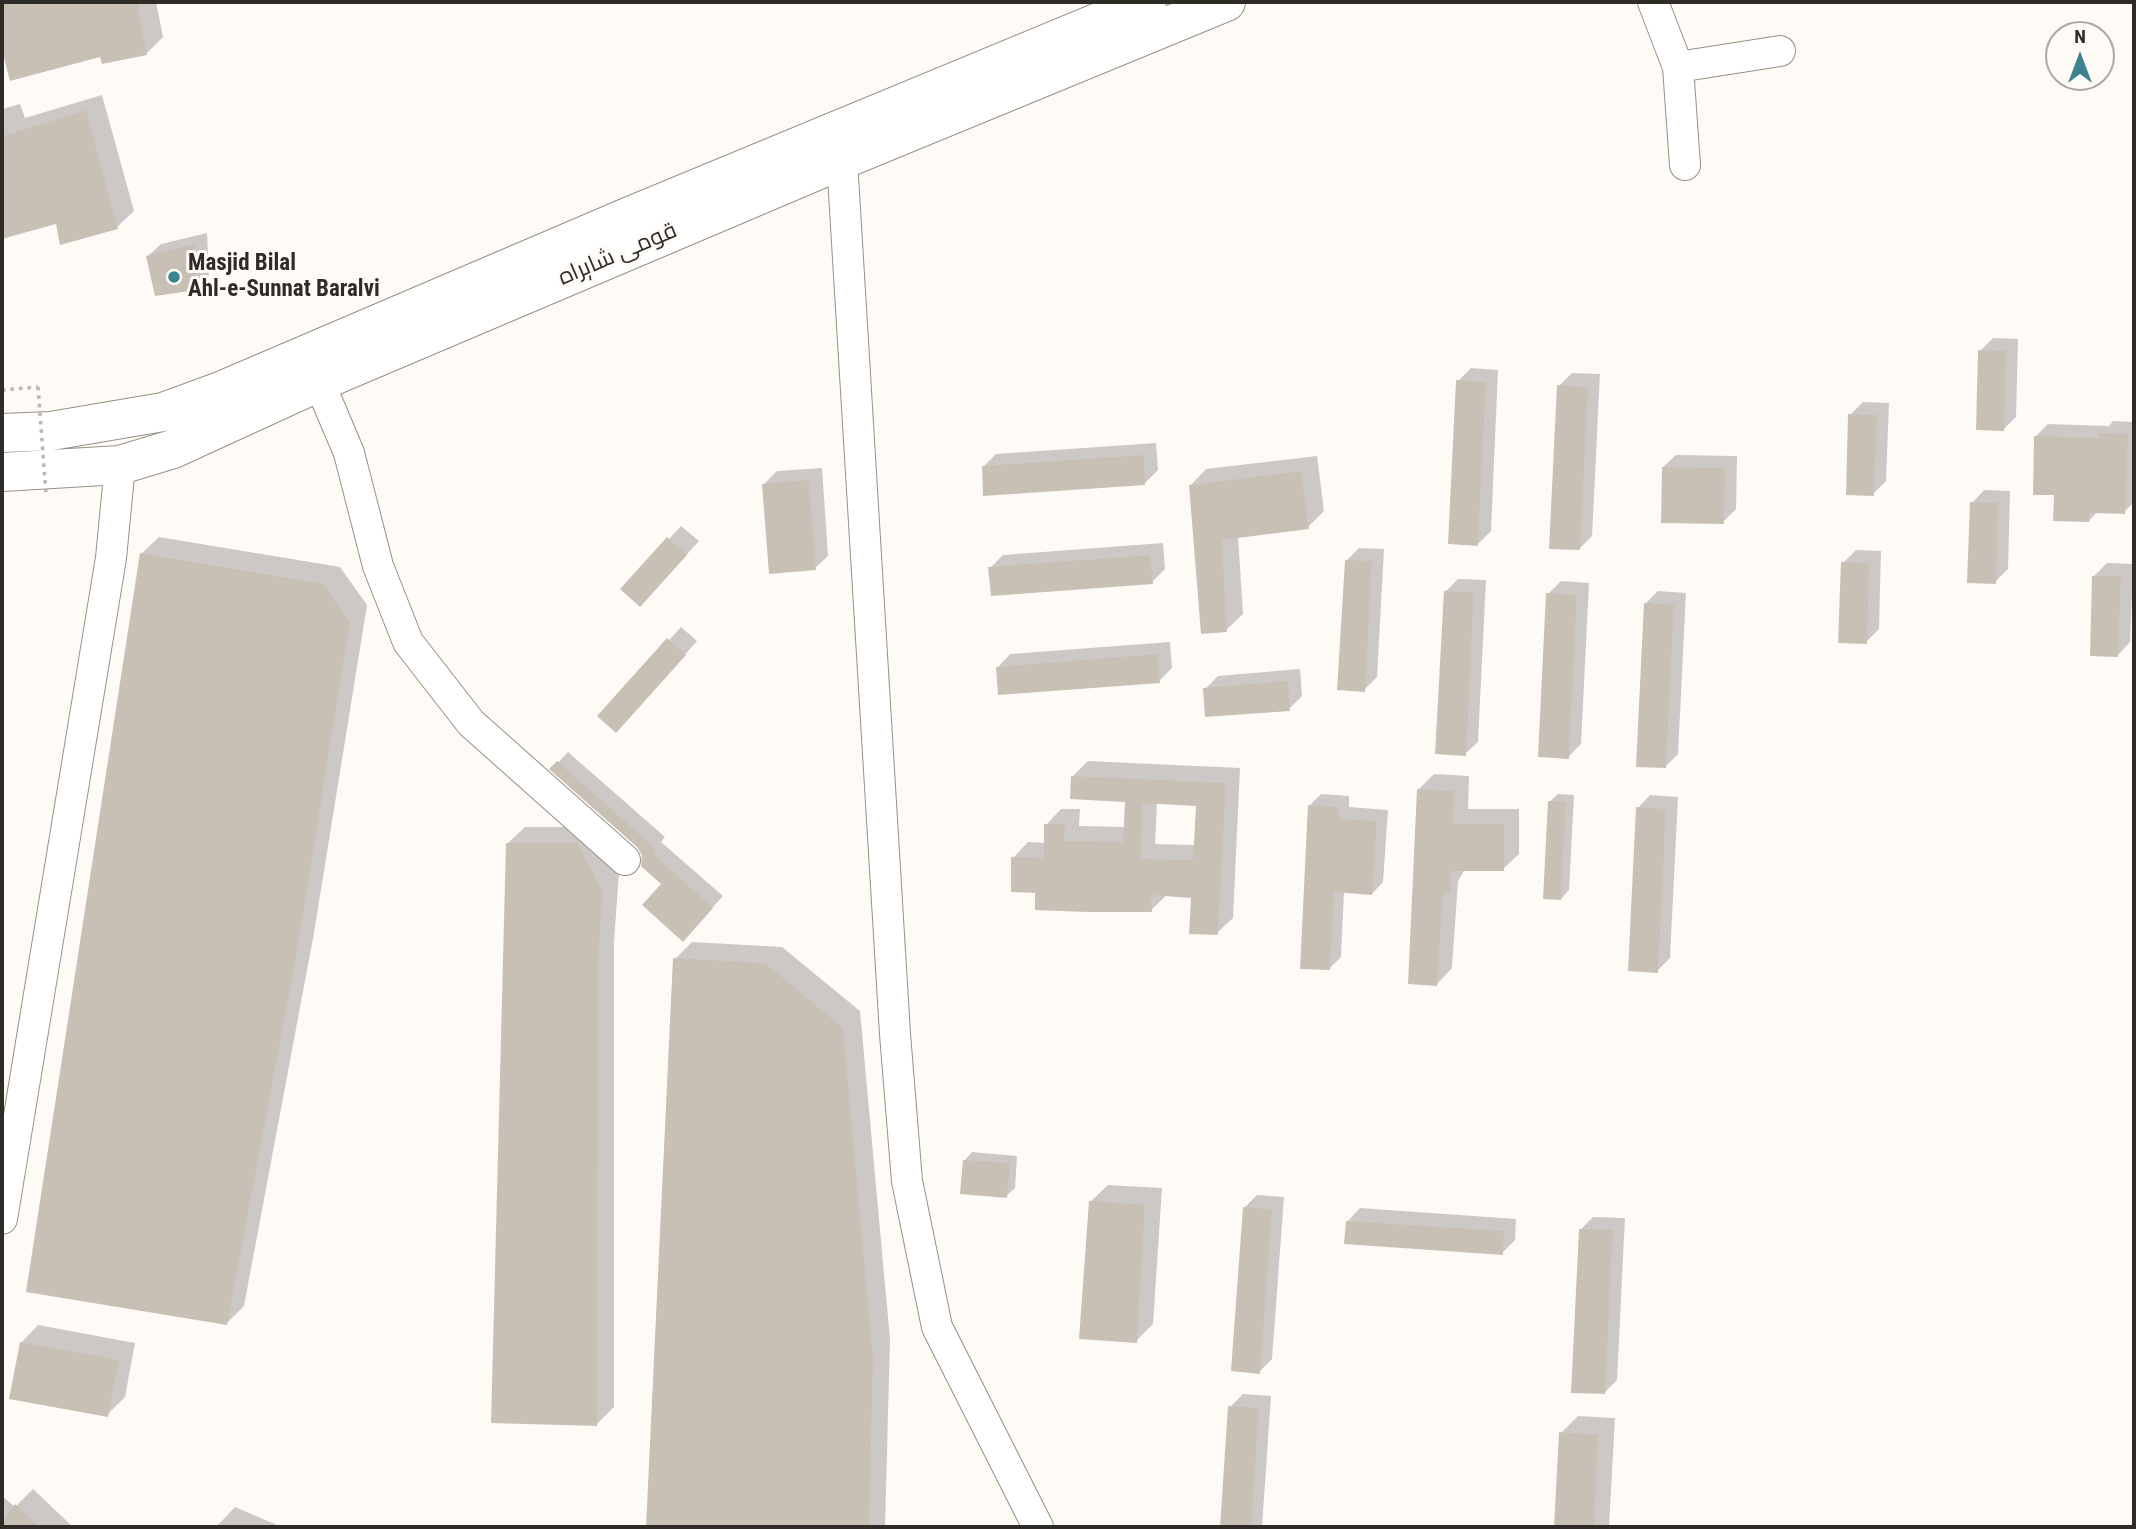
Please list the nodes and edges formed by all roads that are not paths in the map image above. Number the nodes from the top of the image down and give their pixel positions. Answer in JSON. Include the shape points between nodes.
{"nodes":[{"id":1,"x":1147,"y":2,"type":"edge"},
{"id":2,"x":1226,"y":2,"type":"edge"},
{"id":3,"x":1653,"y":2,"type":"edge"},
{"id":4,"x":1780,"y":51,"type":"dead end"},
{"id":5,"x":1678,"y":67,"type":"junction"},
{"id":6,"x":842,"y":160,"type":"junction"},
{"id":7,"x":1685,"y":165,"type":"dead end"},
{"id":8,"x":319,"y":382,"type":"junction"},
{"id":9,"x":2,"y":433,"type":"edge"},
{"id":10,"x":120,"y":465,"type":"junction"},
{"id":11,"x":2,"y":472,"type":"edge"},
{"id":12,"x":625,"y":860,"type":"dead end"},
{"id":13,"x":2,"y":1219,"type":"edge"},
{"id":14,"x":1038,"y":1527,"type":"edge"}],
"edges":[{"from":1,"to":9,"type":"highway","name":"قومی شاہراہ","via":[[223,390],[163,412],[51,431]]},
{"from":2,"to":6,"type":"highway","name":"قومی شاہراہ"},
{"from":3,"to":5,"type":"street"},
{"from":4,"to":5,"type":"street"},
{"from":5,"to":7,"type":"street"},
{"from":6,"to":8,"type":"highway","name":"قومی شاہراہ"},
{"from":6,"to":14,"type":"street","via":[[907,1181],[937,1327]]},
{"from":8,"to":10,"type":"highway","name":"قومی شاہراہ","via":[[173,449]]},
{"from":8,"to":12,"type":"street","via":[[349,453],[378,566],[408,642],[471,723]]},
{"from":10,"to":11,"type":"highway","name":"قومی شاہراہ"},
{"from":10,"to":13,"type":"street","via":[[109,572]]}]}
